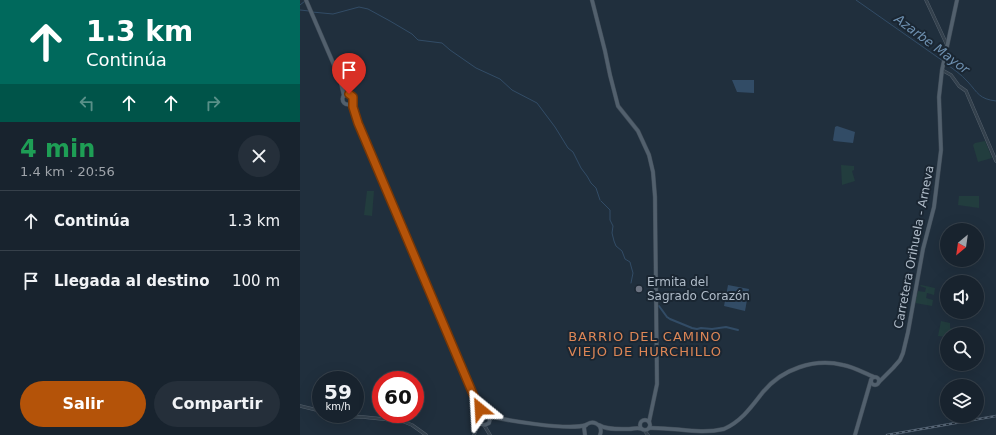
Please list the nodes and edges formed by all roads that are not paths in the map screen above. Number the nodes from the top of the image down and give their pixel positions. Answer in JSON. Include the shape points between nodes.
{"nodes":[{"id":1,"x":306,"y":0,"type":"edge"},
{"id":2,"x":592,"y":0,"type":"edge"},
{"id":3,"x":926,"y":0,"type":"edge"},
{"id":4,"x":956,"y":0,"type":"edge"},
{"id":5,"x":948,"y":45,"type":"junction"},
{"id":6,"x":943,"y":68,"type":"junction"},
{"id":7,"x":340,"y":79,"type":"junction"},
{"id":8,"x":349,"y":94,"type":"junction"},
{"id":9,"x":344,"y":96,"type":"junction"},
{"id":10,"x":353,"y":102,"type":"junction"},
{"id":11,"x":348,"y":105,"type":"junction"},
{"id":12,"x":355,"y":116,"type":"junction"},
{"id":13,"x":996,"y":161,"type":"edge"},
{"id":14,"x":874,"y":380,"type":"junction"},
{"id":15,"x":476,"y":402,"type":"junction"},
{"id":16,"x":300,"y":406,"type":"edge"},
{"id":17,"x":312,"y":409,"type":"edge"},
{"id":18,"x":652,"y":411,"type":"junction"},
{"id":19,"x":487,"y":415,"type":"junction"},
{"id":20,"x":364,"y":417,"type":"edge"},
{"id":21,"x":508,"y":419,"type":"junction"},
{"id":22,"x":479,"y":420,"type":"junction"},
{"id":23,"x":642,"y":421,"type":"junction"},
{"id":24,"x":650,"y":423,"type":"junction"},
{"id":25,"x":486,"y":424,"type":"junction"},
{"id":26,"x":586,"y":425,"type":"junction"},
{"id":27,"x":598,"y":425,"type":"junction"},
{"id":28,"x":571,"y":427,"type":"junction"},
{"id":29,"x":478,"y":428,"type":"junction"},
{"id":30,"x":609,"y":429,"type":"junction"},
{"id":31,"x":624,"y":429,"type":"junction"},
{"id":32,"x":646,"y":429,"type":"junction"},
{"id":33,"x":665,"y":429,"type":"junction"},
{"id":34,"x":584,"y":434,"type":"edge"},
{"id":35,"x":426,"y":435,"type":"edge"},
{"id":36,"x":474,"y":435,"type":"edge"},
{"id":37,"x":490,"y":435,"type":"edge"},
{"id":38,"x":600,"y":435,"type":"edge"},
{"id":39,"x":648,"y":435,"type":"edge"},
{"id":40,"x":855,"y":435,"type":"edge"}],
"edges":[{"from":1,"to":7,"type":"main road"},
{"from":2,"to":18,"type":"main road","via":[[618,106],[638,132],[649,154],[653,172],[656,384]]},
{"from":3,"to":5,"type":"street"},
{"from":4,"to":5,"type":"main road","name":"Carretera Orihuela - Arneva"},
{"from":5,"to":6,"type":"main road","name":"Carretera Orihuela - Arneva"},
{"from":6,"to":13,"type":"street","via":[[966,91]]},
{"from":6,"to":14,"type":"main road","name":"Carretera Orihuela - Arneva","via":[[939,97],[940,161],[934,206],[923,249],[908,332],[900,360],[887,374]]},
{"from":7,"to":8,"type":"main road"},
{"from":7,"to":9,"type":"main road"},
{"from":8,"to":9,"type":"main road"},
{"from":8,"to":10,"type":"main road","via":[[353,97]]},
{"from":9,"to":11,"type":"main road","via":[[343,100]]},
{"from":10,"to":11,"type":"main road"},
{"from":10,"to":12,"type":"main road"},
{"from":11,"to":12,"type":"main road"},
{"from":12,"to":15,"type":"main road"},
{"from":14,"to":33,"type":"main road","via":[[851,367],[834,363],[799,367],[772,382],[741,418],[724,429],[699,434]]},
{"from":14,"to":40,"type":"main road","name":"Carretera Orihuela - Arneva","via":[[868,388]]},
{"from":15,"to":19,"type":"main road"},
{"from":15,"to":22,"type":"main road"},
{"from":16,"to":17,"type":"street"},
{"from":18,"to":23,"type":"main road"},
{"from":18,"to":24,"type":"main road"},
{"from":19,"to":21,"type":"main road"},
{"from":19,"to":22,"type":"main road","via":[[481,416]]},
{"from":19,"to":25,"type":"main road","via":[[490,419]]},
{"from":20,"to":35,"type":"street","via":[[402,421]]},
{"from":21,"to":25,"type":"main road","via":[[496,419]]},
{"from":21,"to":28,"type":"main road"},
{"from":22,"to":25,"type":"main road"},
{"from":22,"to":29,"type":"street"},
{"from":23,"to":24,"type":"main road"},
{"from":23,"to":31,"type":"main road"},
{"from":23,"to":32,"type":"main road","via":[[640,425]]},
{"from":24,"to":32,"type":"main road"},
{"from":24,"to":33,"type":"main road"},
{"from":25,"to":29,"type":"street"},
{"from":25,"to":37,"type":"street"},
{"from":26,"to":27,"type":"main road","via":[[592,422]]},
{"from":26,"to":28,"type":"main road"},
{"from":26,"to":34,"type":"main road"},
{"from":27,"to":30,"type":"main road"},
{"from":27,"to":38,"type":"main road","via":[[601,429]]},
{"from":28,"to":34,"type":"main road","via":[[578,428]]},
{"from":29,"to":36,"type":"street"},
{"from":30,"to":31,"type":"main road"},
{"from":30,"to":38,"type":"main road"},
{"from":31,"to":32,"type":"main road"},
{"from":32,"to":33,"type":"main road"},
{"from":32,"to":39,"type":"street"}]}
